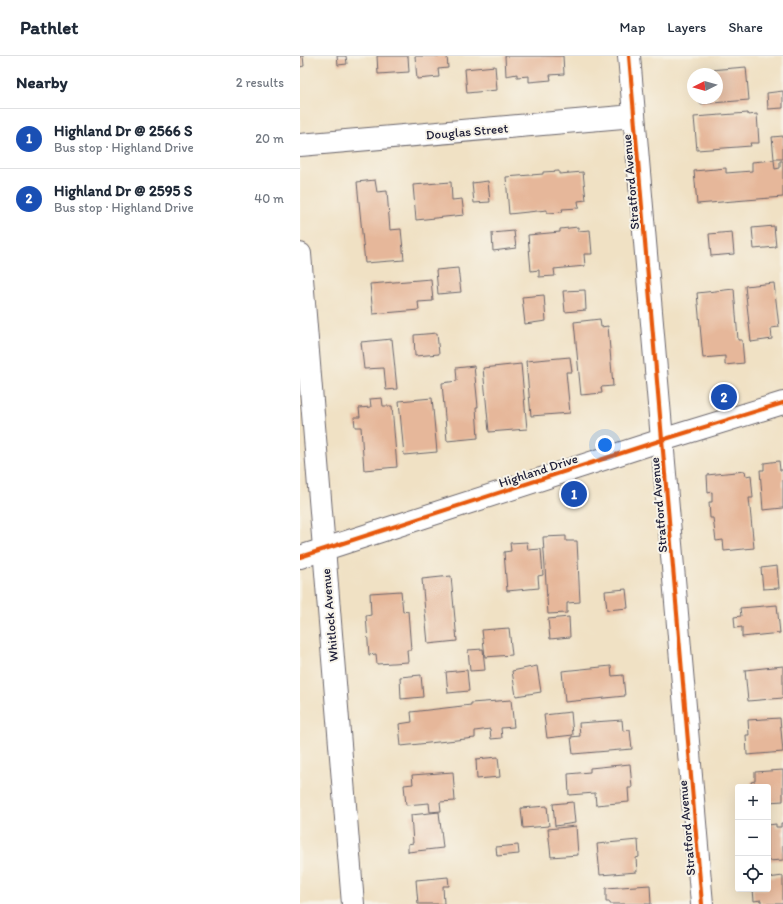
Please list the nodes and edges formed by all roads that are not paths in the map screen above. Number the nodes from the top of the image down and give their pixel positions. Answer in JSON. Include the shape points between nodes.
{"nodes":[{"id":1,"x":629,"y":56,"type":"edge"},
{"id":2,"x":634,"y":116,"type":"junction"},
{"id":3,"x":300,"y":145,"type":"edge"},
{"id":4,"x":300,"y":254,"type":"edge"},
{"id":5,"x":783,"y":403,"type":"edge"},
{"id":6,"x":662,"y":440,"type":"junction"},
{"id":7,"x":324,"y":550,"type":"junction"},
{"id":8,"x":300,"y":557,"type":"edge"},
{"id":9,"x":353,"y":904,"type":"edge"},
{"id":10,"x":702,"y":904,"type":"edge"}],
"edges":[{"from":1,"to":2,"type":"street","name":"Stratford Avenue"},
{"from":2,"to":3,"type":"street","name":"Douglas Street"},
{"from":2,"to":6,"type":"street","name":"Stratford Avenue"},
{"from":4,"to":7,"type":"street","name":"Whitlock Avenue"},
{"from":5,"to":6,"type":"street","name":"Highland Drive"},
{"from":6,"to":7,"type":"street","name":"Highland Drive"},
{"from":6,"to":10,"type":"street","name":"Stratford Avenue"},
{"from":7,"to":8,"type":"street","name":"Highland Drive"},
{"from":7,"to":9,"type":"street","name":"Whitlock Avenue"}]}
